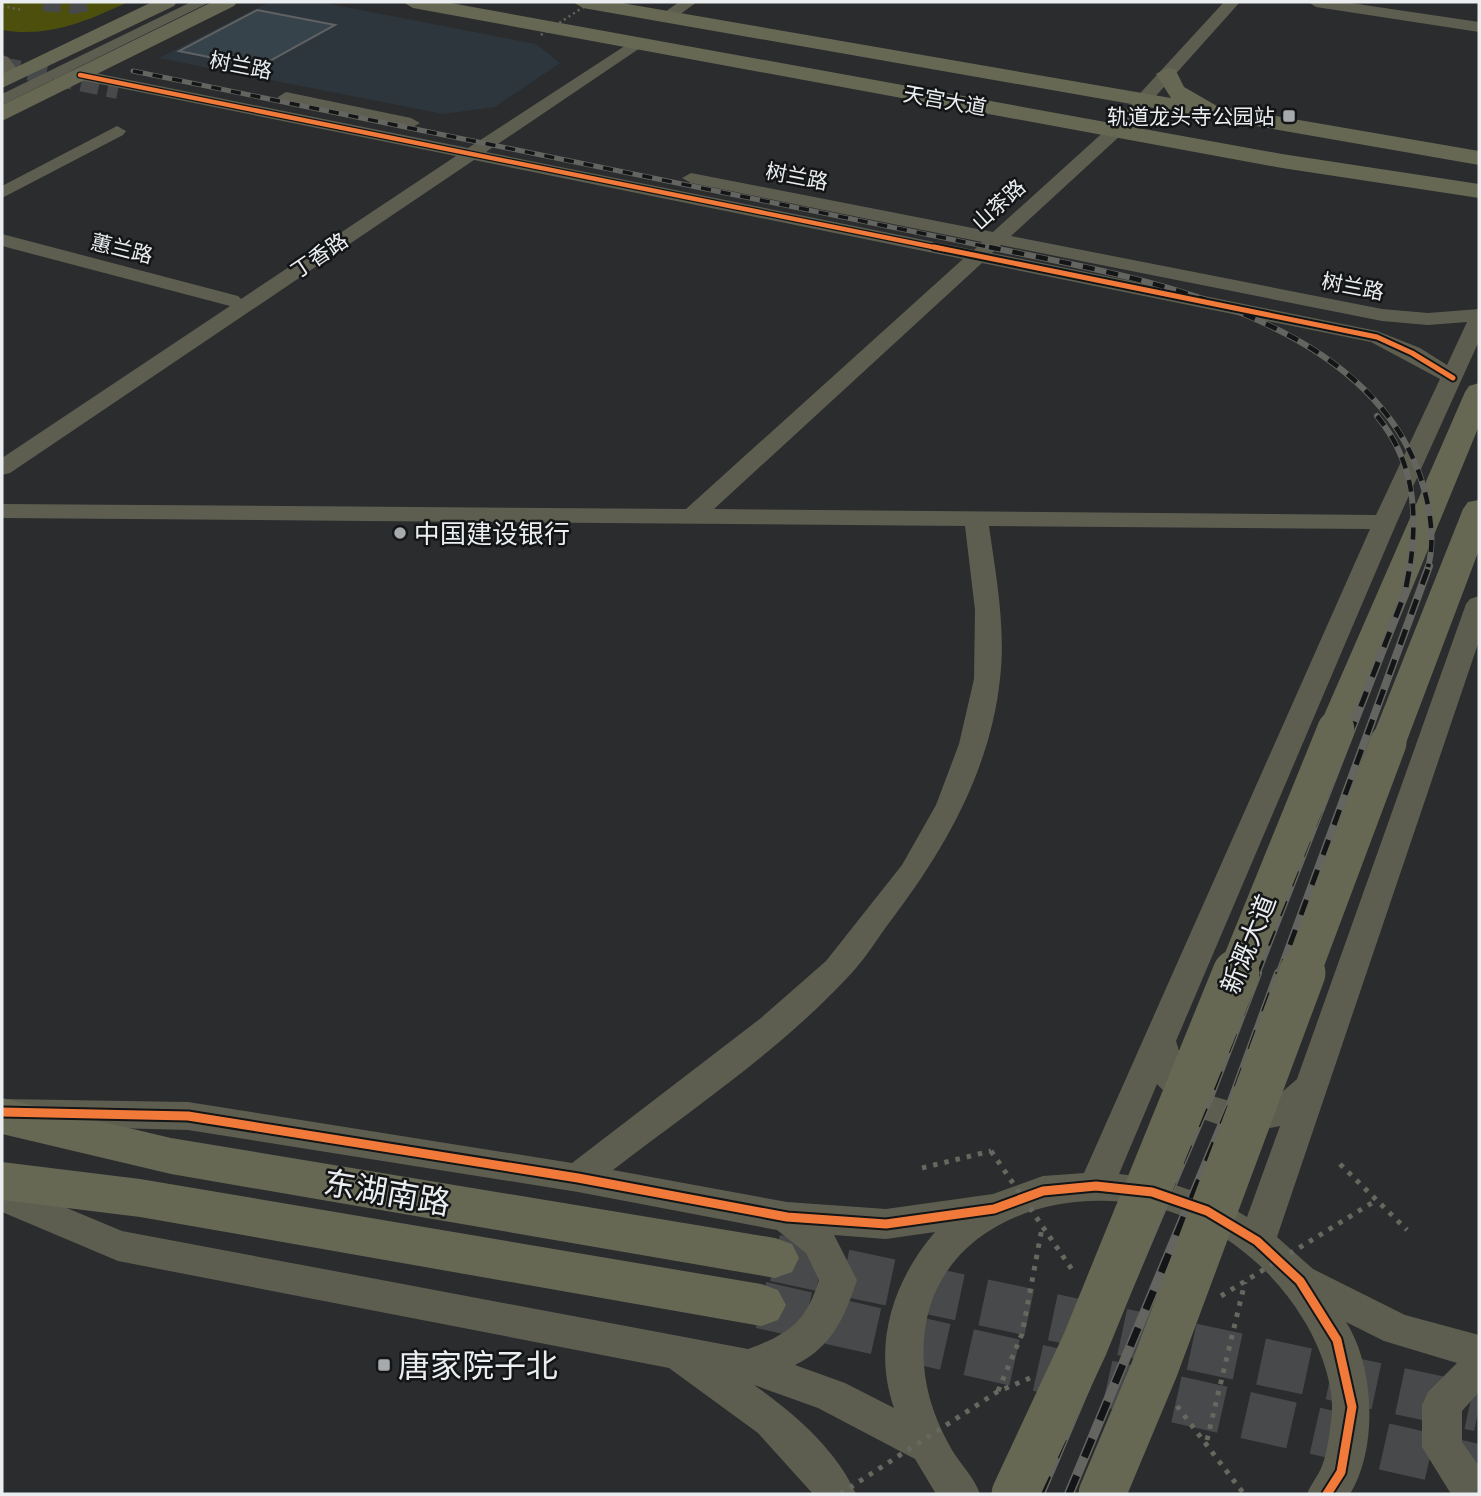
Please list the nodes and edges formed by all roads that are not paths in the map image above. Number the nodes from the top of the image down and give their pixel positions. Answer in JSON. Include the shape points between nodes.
{"nodes":[{"id":1,"x":202,"y":2,"type":"edge"},
{"id":2,"x":224,"y":2,"type":"edge"},
{"id":3,"x":413,"y":2,"type":"edge"},
{"id":4,"x":583,"y":2,"type":"edge"},
{"id":5,"x":689,"y":2,"type":"edge"},
{"id":6,"x":1232,"y":2,"type":"edge"},
{"id":7,"x":1316,"y":2,"type":"edge"},
{"id":8,"x":164,"y":12,"type":"edge"},
{"id":9,"x":667,"y":17,"type":"junction"},
{"id":10,"x":1479,"y":27,"type":"edge"},
{"id":11,"x":629,"y":42,"type":"junction"},
{"id":12,"x":2,"y":60,"type":"edge"},
{"id":13,"x":107,"y":61,"type":"junction"},
{"id":14,"x":1167,"y":74,"type":"junction"},
{"id":15,"x":80,"y":75,"type":"junction"},
{"id":16,"x":2,"y":81,"type":"edge"},
{"id":17,"x":118,"y":90,"type":"tunnel mouth"},
{"id":18,"x":2,"y":100,"type":"edge"},
{"id":19,"x":1143,"y":100,"type":"junction"},
{"id":20,"x":2,"y":114,"type":"edge"},
{"id":21,"x":1241,"y":117,"type":"junction"},
{"id":22,"x":117,"y":131,"type":"dead end"},
{"id":23,"x":1115,"y":131,"type":"junction"},
{"id":24,"x":355,"y":132,"type":"junction"},
{"id":25,"x":474,"y":145,"type":"junction"},
{"id":26,"x":587,"y":158,"type":"dead end"},
{"id":27,"x":1479,"y":158,"type":"edge"},
{"id":28,"x":1282,"y":161,"type":"junction"},
{"id":29,"x":669,"y":174,"type":"dead end"},
{"id":30,"x":1479,"y":191,"type":"edge"},
{"id":31,"x":2,"y":194,"type":"edge"},
{"id":32,"x":1479,"y":210,"type":"edge"},
{"id":33,"x":994,"y":238,"type":"junction"},
{"id":34,"x":2,"y":240,"type":"edge"},
{"id":35,"x":975,"y":256,"type":"junction"},
{"id":36,"x":231,"y":300,"type":"junction"},
{"id":37,"x":1479,"y":317,"type":"edge"},
{"id":38,"x":1466,"y":385,"type":"edge"},
{"id":39,"x":2,"y":452,"type":"edge"},
{"id":40,"x":2,"y":468,"type":"edge"},
{"id":41,"x":1479,"y":509,"type":"edge"},
{"id":42,"x":2,"y":512,"type":"edge"},
{"id":43,"x":693,"y":516,"type":"junction"},
{"id":44,"x":976,"y":519,"type":"junction"},
{"id":45,"x":1385,"y":522,"type":"junction"},
{"id":46,"x":1479,"y":604,"type":"edge"},
{"id":47,"x":1159,"y":1041,"type":"junction"},
{"id":48,"x":1310,"y":1088,"type":"junction"},
{"id":49,"x":2,"y":1114,"type":"edge"},
{"id":50,"x":578,"y":1178,"type":"junction"},
{"id":51,"x":2,"y":1181,"type":"edge"},
{"id":52,"x":1096,"y":1186,"type":"junction"},
{"id":53,"x":2,"y":1196,"type":"edge"},
{"id":54,"x":994,"y":1209,"type":"junction"},
{"id":55,"x":781,"y":1238,"type":"junction"},
{"id":56,"x":1257,"y":1241,"type":"junction"},
{"id":57,"x":1300,"y":1280,"type":"junction"},
{"id":58,"x":761,"y":1305,"type":"tunnel mouth"},
{"id":59,"x":676,"y":1352,"type":"junction"},
{"id":60,"x":1479,"y":1352,"type":"edge"},
{"id":61,"x":748,"y":1366,"type":"junction"},
{"id":62,"x":1479,"y":1372,"type":"edge"},
{"id":63,"x":926,"y":1445,"type":"junction"},
{"id":64,"x":836,"y":1494,"type":"edge"},
{"id":65,"x":960,"y":1494,"type":"edge"},
{"id":66,"x":1015,"y":1494,"type":"edge"},
{"id":67,"x":1102,"y":1494,"type":"edge"},
{"id":68,"x":1327,"y":1494,"type":"edge"},
{"id":69,"x":1475,"y":1494,"type":"edge"}],
"edges":[{"from":1,"to":8,"type":"street"},
{"from":2,"to":8,"type":"street"},
{"from":2,"to":13,"type":"main road"},
{"from":3,"to":11,"type":"main road","name":"天宫大道"},
{"from":4,"to":9,"type":"main road","name":"天宫大道"},
{"from":5,"to":9,"type":"street"},
{"from":6,"to":14,"type":"street","name":"山茶路"},
{"from":7,"to":10,"type":"street"},
{"from":8,"to":16,"type":"main road"},
{"from":8,"to":18,"type":"street"},
{"from":9,"to":19,"type":"main road","name":"天宫大道"},
{"from":11,"to":23,"type":"main road","name":"天宫大道"},
{"from":11,"to":25,"type":"street","name":"丁香路"},
{"from":12,"to":16,"type":"street","via":[[9,69]]},
{"from":13,"to":15,"type":"main road"},
{"from":13,"to":25,"type":"street","name":"树兰路"},
{"from":14,"to":19,"type":"street","name":"山茶路"},
{"from":14,"to":21,"type":"main road","via":[[1172,89],[1183,97]]},
{"from":15,"to":20,"type":"main road"},
{"from":15,"to":24,"type":"street"},
{"from":17,"to":24,"type":"street"},
{"from":19,"to":21,"type":"main road","name":"天宫大道"},
{"from":19,"to":23,"type":"street","name":"山茶路"},
{"from":21,"to":27,"type":"main road","name":"天宫大道"},
{"from":22,"to":31,"type":"street"},
{"from":23,"to":28,"type":"main road","name":"天宫大道"},
{"from":23,"to":33,"type":"street","name":"山茶路"},
{"from":24,"to":25,"type":"street"},
{"from":25,"to":26,"type":"street","name":"树兰路"},
{"from":25,"to":35,"type":"street"},
{"from":25,"to":36,"type":"street","name":"丁香路"},
{"from":25,"to":40,"type":"street","name":"丁香路"},
{"from":28,"to":30,"type":"main road","name":"天宫大道"},
{"from":28,"to":32,"type":"main road","via":[[1372,187]]},
{"from":29,"to":33,"type":"street","name":"树兰路"},
{"from":33,"to":35,"type":"street","name":"山茶路"},
{"from":33,"to":37,"type":"street","name":"树兰路","via":[[1382,316]]},
{"from":34,"to":36,"type":"street","name":"蕙兰路"},
{"from":35,"to":38,"type":"street","via":[[1377,337]]},
{"from":35,"to":43,"type":"street","name":"山茶路"},
{"from":36,"to":39,"type":"street","name":"丁香路"},
{"from":37,"to":38,"type":"street","name":"新溉大道"},
{"from":38,"to":45,"type":"street","name":"新溉大道"},
{"from":38,"to":66,"type":"main road","name":"新溉大道","bridge":true,"via":[[1336,729],[1085,1344]]},
{"from":41,"to":67,"type":"main road","bridge":true,"via":[[1154,1370]]},
{"from":42,"to":43,"type":"street"},
{"from":43,"to":44,"type":"street"},
{"from":44,"to":45,"type":"street"},
{"from":44,"to":50,"type":"street","via":[[988,611],[987,679],[973,744],[950,805],[913,871],[837,969],[773,1027]]},
{"from":45,"to":47,"type":"street","name":"新溉大道"},
{"from":46,"to":48,"type":"street"},
{"from":47,"to":48,"type":"street","via":[[1170,1077],[1198,1104],[1243,1119],[1283,1112]]},
{"from":47,"to":52,"type":"street","name":"新溉大道"},
{"from":48,"to":56,"type":"street"},
{"from":49,"to":50,"type":"street","via":[[188,1116]]},
{"from":49,"to":55,"type":"main road","name":"东湖南路","via":[[171,1156]]},
{"from":50,"to":55,"type":"street"},
{"from":51,"to":58,"type":"main road","name":"东湖南路","via":[[140,1198]]},
{"from":52,"to":54,"type":"street","via":[[1043,1191]]},
{"from":52,"to":56,"type":"street","via":[[1152,1192],[1185,1203]]},
{"from":53,"to":59,"type":"street","via":[[118,1246]]},
{"from":54,"to":55,"type":"street"},
{"from":54,"to":63,"type":"street","via":[[953,1238],[921,1279],[904,1331],[905,1387]]},
{"from":55,"to":61,"type":"street","via":[[819,1242],[838,1280],[828,1315],[796,1348]]},
{"from":56,"to":57,"type":"street"},
{"from":57,"to":60,"type":"street","via":[[1397,1329]]},
{"from":57,"to":68,"type":"street","via":[[1337,1340],[1352,1407],[1341,1472]]},
{"from":59,"to":61,"type":"street"},
{"from":59,"to":64,"type":"street","via":[[772,1420]]},
{"from":61,"to":63,"type":"street","via":[[831,1395]]},
{"from":62,"to":69,"type":"street","via":[[1471,1374],[1442,1405],[1442,1447]]},
{"from":63,"to":65,"type":"street"}]}
